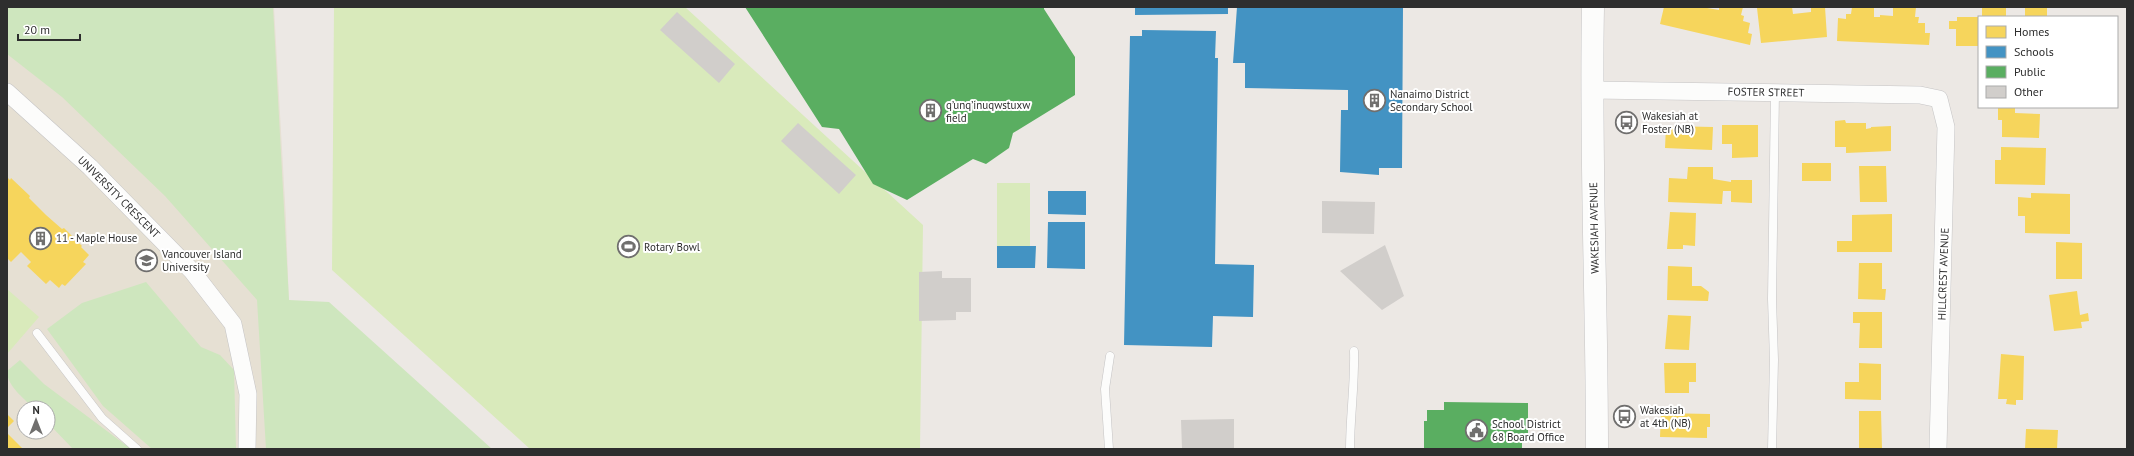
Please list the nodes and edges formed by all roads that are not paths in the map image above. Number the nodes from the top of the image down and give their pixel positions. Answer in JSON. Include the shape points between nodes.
{"nodes":[{"id":1,"x":1593,"y":7,"type":"edge"},
{"id":2,"x":1592,"y":90,"type":"junction"},
{"id":3,"x":7,"y":92,"type":"edge"},
{"id":4,"x":1775,"y":92,"type":"junction"},
{"id":5,"x":1940,"y":99,"type":"joint"},
{"id":6,"x":37,"y":333,"type":"dead end"},
{"id":7,"x":1354,"y":351,"type":"dead end"},
{"id":8,"x":1110,"y":356,"type":"dead end"},
{"id":9,"x":137,"y":449,"type":"edge"},
{"id":10,"x":247,"y":449,"type":"edge"},
{"id":11,"x":1109,"y":449,"type":"edge"},
{"id":12,"x":1350,"y":449,"type":"edge"},
{"id":13,"x":1597,"y":449,"type":"edge"},
{"id":14,"x":1772,"y":449,"type":"edge"},
{"id":15,"x":1938,"y":449,"type":"edge"}],
"edges":[{"from":1,"to":2,"type":"main road","name":"WAKESIAH AVENUE"},
{"from":2,"to":4,"type":"street","name":"FOSTER STREET"},
{"from":2,"to":13,"type":"main road","name":"WAKESIAH AVENUE"},
{"from":3,"to":10,"type":"street","name":"UNIVERSITY CRESCENT","via":[[90,167],[187,266],[233,324],[248,394]]},
{"from":4,"to":5,"type":"street","name":"FOSTER STREET","via":[[1920,95]]},
{"from":4,"to":14,"type":"lane"},
{"from":5,"to":15,"type":"street","name":"HILLCREST AVENUE","via":[[1946,127]]},
{"from":6,"to":9,"type":"lane","via":[[102,418]]},
{"from":7,"to":12,"type":"lane","via":[[1355,386],[1350,421]]},
{"from":8,"to":11,"type":"lane","via":[[1105,389]]}]}
